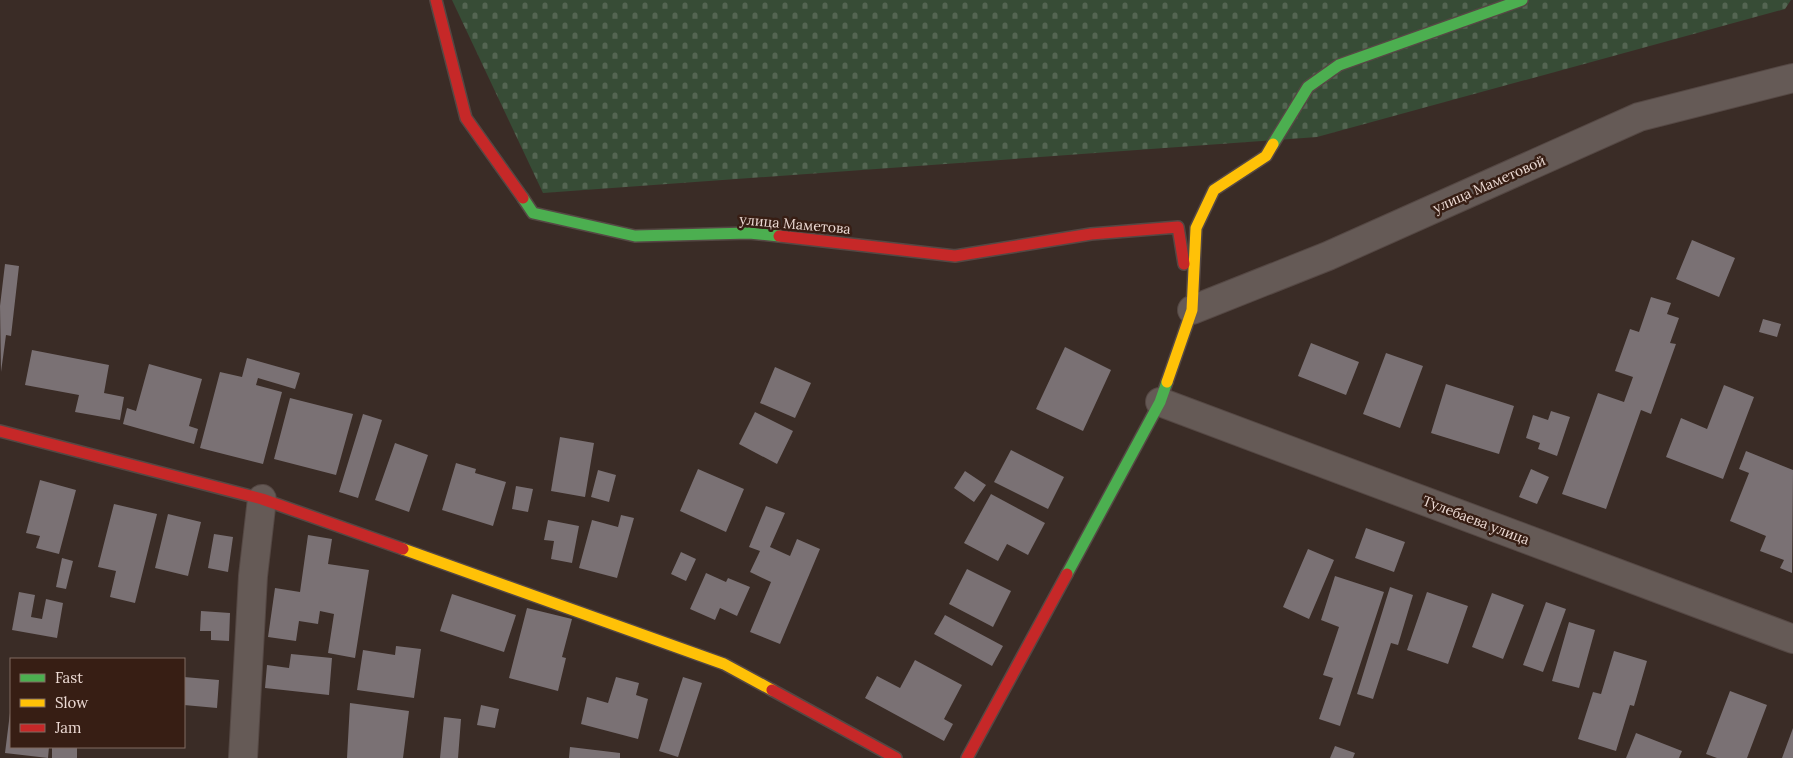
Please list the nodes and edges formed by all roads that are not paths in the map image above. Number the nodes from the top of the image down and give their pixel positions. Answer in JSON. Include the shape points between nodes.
{"nodes":[{"id":1,"x":436,"y":0,"type":"edge"},
{"id":2,"x":1522,"y":0,"type":"edge"},
{"id":3,"x":1793,"y":78,"type":"edge"},
{"id":4,"x":1192,"y":310,"type":"junction"},
{"id":5,"x":1160,"y":402,"type":"junction"},
{"id":6,"x":0,"y":431,"type":"edge"},
{"id":7,"x":262,"y":499,"type":"junction"},
{"id":8,"x":1793,"y":639,"type":"edge"},
{"id":9,"x":243,"y":758,"type":"edge"},
{"id":10,"x":896,"y":758,"type":"edge"},
{"id":11,"x":967,"y":758,"type":"edge"}],
"edges":[{"from":1,"to":4,"type":"street","name":"улица Маметова","via":[[466,118],[533,213],[635,236],[749,233],[955,256],[1091,234],[1178,227]]},
{"from":2,"to":4,"type":"street","via":[[1338,65],[1308,87],[1266,156],[1214,190],[1196,228]]},
{"from":3,"to":4,"type":"street","name":"улица Маметовой","via":[[1639,117],[1328,256]]},
{"from":4,"to":5,"type":"street"},
{"from":5,"to":8,"type":"street","name":"Тулебаева улица"},
{"from":5,"to":11,"type":"street"},
{"from":6,"to":7,"type":"street"},
{"from":7,"to":9,"type":"street","via":[[253,576]]},
{"from":7,"to":10,"type":"street","via":[[724,664]]}]}
